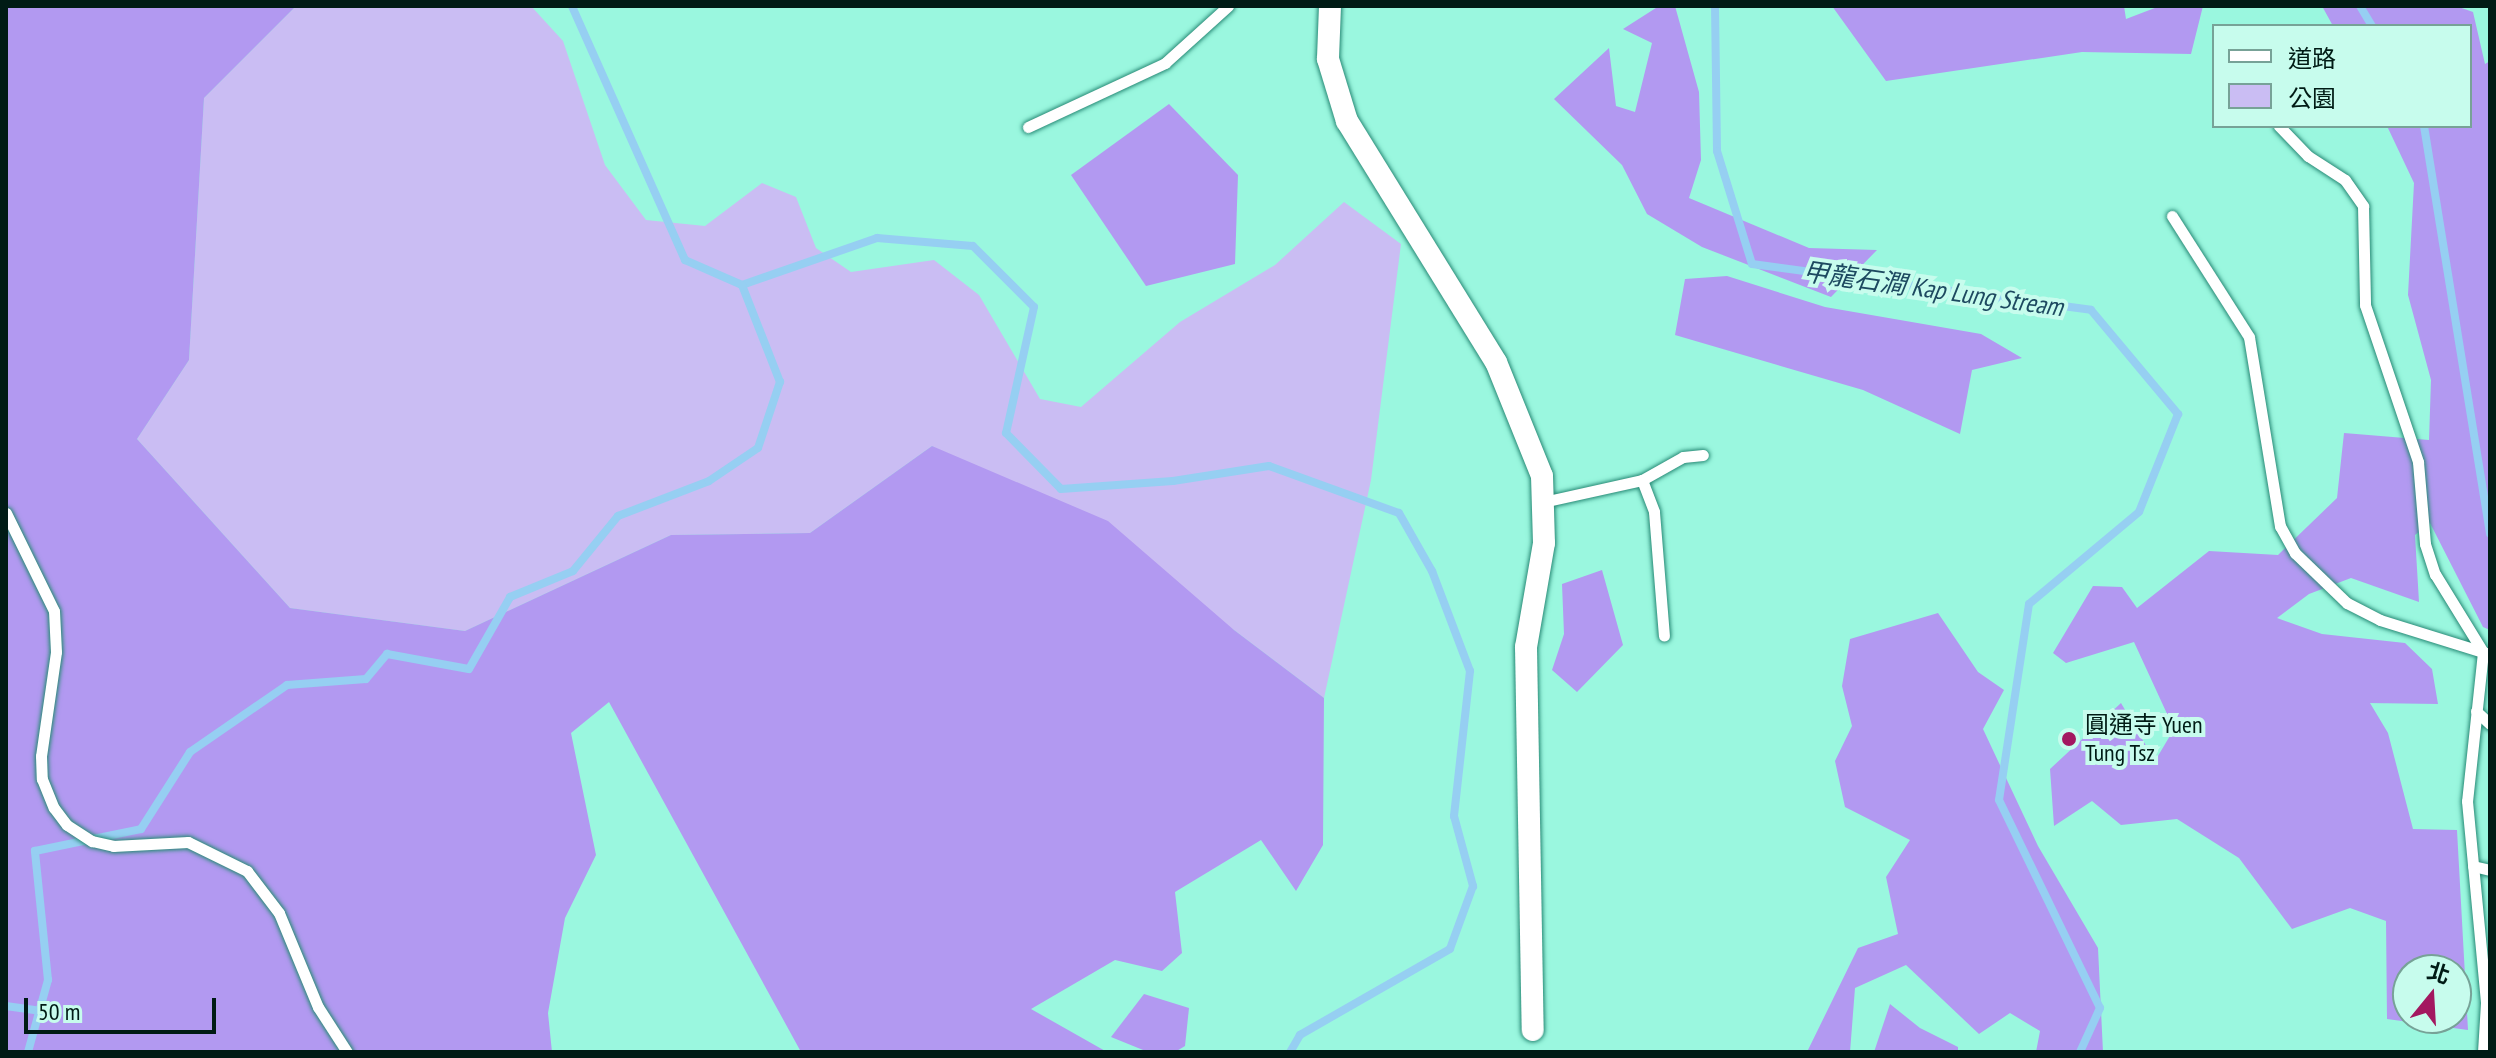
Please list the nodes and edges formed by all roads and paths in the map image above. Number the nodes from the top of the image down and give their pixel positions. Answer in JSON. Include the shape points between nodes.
{"nodes":[{"id":1,"x":1228,"y":6,"type":"edge"},
{"id":2,"x":1330,"y":6,"type":"edge"},
{"id":3,"x":1028,"y":127,"type":"dead end"},
{"id":4,"x":2281,"y":128,"type":"edge"},
{"id":5,"x":2172,"y":216,"type":"dead end"},
{"id":6,"x":1703,"y":455,"type":"dead end"},
{"id":7,"x":1642,"y":480,"type":"junction"},
{"id":8,"x":1543,"y":502,"type":"junction"},
{"id":9,"x":6,"y":513,"type":"edge"},
{"id":10,"x":1664,"y":636,"type":"dead end"},
{"id":11,"x":2487,"y":654,"type":"edge"},
{"id":12,"x":2476,"y":711,"type":"junction"},
{"id":13,"x":2490,"y":724,"type":"edge"},
{"id":14,"x":2473,"y":866,"type":"junction"},
{"id":15,"x":2490,"y":870,"type":"edge"},
{"id":16,"x":1533,"y":1030,"type":"dead end"},
{"id":17,"x":347,"y":1052,"type":"edge"},
{"id":18,"x":2483,"y":1052,"type":"edge"}],
"edges":[{"from":1,"to":3,"type":"lane","via":[[1165,63]]},
{"from":2,"to":8,"type":"street","via":[[1328,59],[1347,121],[1496,362],[1542,476]]},
{"from":4,"to":11,"type":"lane","via":[[2308,156],[2345,180],[2363,206],[2365,305],[2418,462],[2425,544],[2435,574]]},
{"from":5,"to":11,"type":"lane","via":[[2249,337],[2280,526],[2295,553],[2347,603],[2369,615]]},
{"from":6,"to":7,"type":"lane","via":[[1683,457]]},
{"from":7,"to":8,"type":"lane"},
{"from":7,"to":10,"type":"lane","via":[[1654,512]]},
{"from":8,"to":16,"type":"street","via":[[1544,543],[1526,647]]},
{"from":9,"to":17,"type":"lane","via":[[44,581],[56,620],[41,742],[42,779],[60,817],[88,839],[113,846],[188,842],[247,871],[279,913],[318,1007]]},
{"from":11,"to":12,"type":"lane"},
{"from":12,"to":13,"type":"lane"},
{"from":12,"to":14,"type":"lane","via":[[2467,801]]},
{"from":14,"to":15,"type":"lane"},
{"from":14,"to":18,"type":"lane","via":[[2486,1003]]}]}
